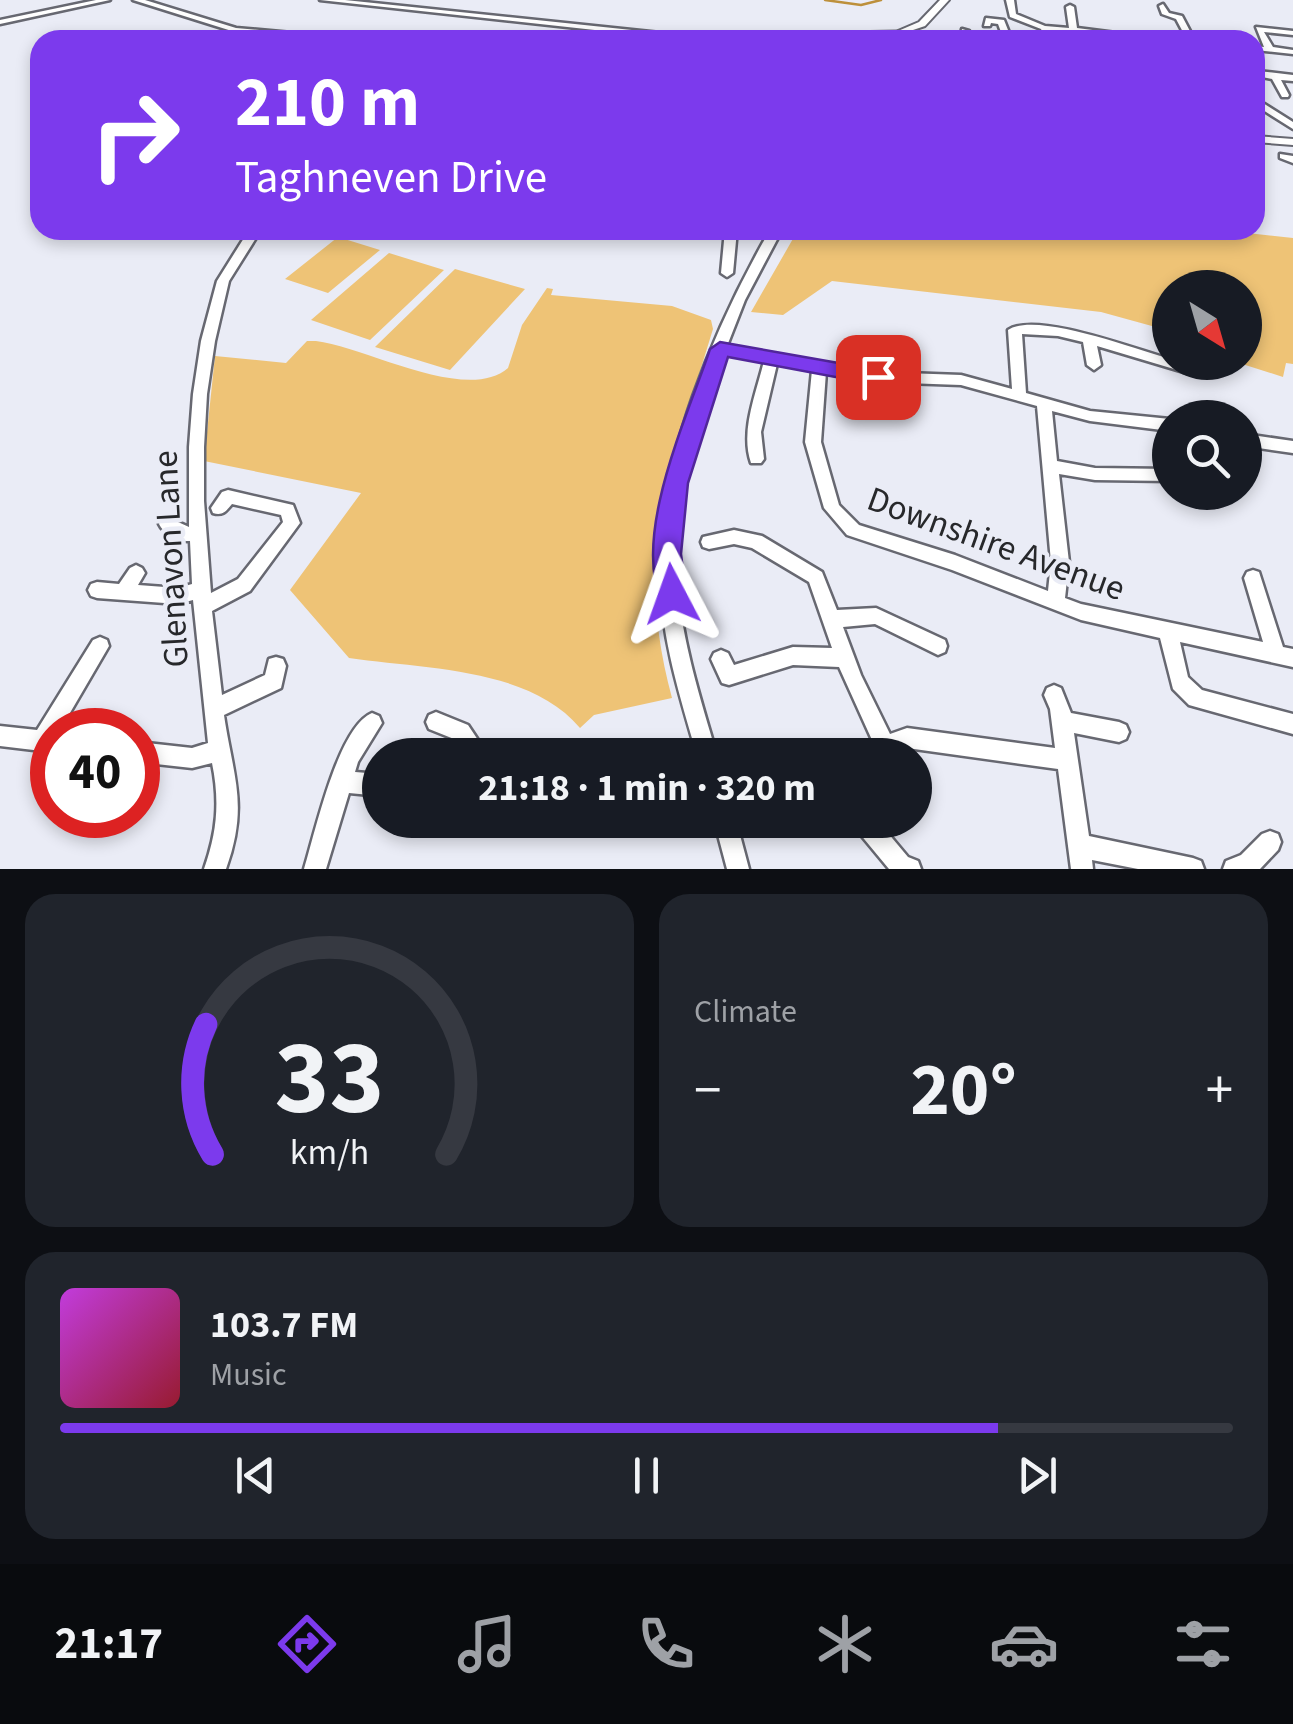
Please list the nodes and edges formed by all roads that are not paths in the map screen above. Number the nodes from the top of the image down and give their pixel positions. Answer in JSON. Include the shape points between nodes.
{"nodes":[{"id":1,"x":106,"y":0,"type":"edge"},
{"id":2,"x":137,"y":0,"type":"edge"},
{"id":3,"x":324,"y":0,"type":"edge"},
{"id":4,"x":945,"y":0,"type":"edge"},
{"id":5,"x":1010,"y":0,"type":"edge"},
{"id":6,"x":1163,"y":6,"type":"dead end"},
{"id":7,"x":1070,"y":7,"type":"dead end"},
{"id":8,"x":983,"y":11,"type":"dead end"},
{"id":9,"x":1010,"y":11,"type":"junction"},
{"id":10,"x":1023,"y":17,"type":"dead end"},
{"id":11,"x":0,"y":22,"type":"edge"},
{"id":12,"x":987,"y":24,"type":"dead end"},
{"id":13,"x":1056,"y":26,"type":"junction"},
{"id":14,"x":1044,"y":28,"type":"joint"},
{"id":15,"x":1073,"y":28,"type":"junction"},
{"id":16,"x":236,"y":30,"type":"edge"},
{"id":17,"x":594,"y":30,"type":"edge"},
{"id":18,"x":930,"y":30,"type":"edge"},
{"id":19,"x":1004,"y":30,"type":"edge"},
{"id":20,"x":1089,"y":30,"type":"edge"},
{"id":21,"x":1185,"y":30,"type":"edge"},
{"id":22,"x":1265,"y":30,"type":"edge"},
{"id":23,"x":1290,"y":35,"type":"edge"},
{"id":24,"x":1265,"y":40,"type":"edge"},
{"id":25,"x":1265,"y":46,"type":"edge"},
{"id":26,"x":1268,"y":46,"type":"junction"},
{"id":27,"x":1293,"y":52,"type":"edge"},
{"id":28,"x":1265,"y":75,"type":"edge"},
{"id":29,"x":1275,"y":76,"type":"junction"},
{"id":30,"x":1293,"y":78,"type":"edge"},
{"id":31,"x":1289,"y":95,"type":"edge"},
{"id":32,"x":1265,"y":105,"type":"edge"},
{"id":33,"x":1293,"y":126,"type":"edge"},
{"id":34,"x":1265,"y":141,"type":"edge"},
{"id":35,"x":1293,"y":142,"type":"edge"},
{"id":36,"x":250,"y":240,"type":"edge"},
{"id":37,"x":730,"y":240,"type":"edge"},
{"id":38,"x":771,"y":240,"type":"edge"},
{"id":39,"x":726,"y":273,"type":"dead end"},
{"id":40,"x":1088,"y":341,"type":"junction"},
{"id":41,"x":720,"y":349,"type":"junction"},
{"id":42,"x":771,"y":360,"type":"junction"},
{"id":43,"x":1152,"y":363,"type":"edge"},
{"id":44,"x":1094,"y":365,"type":"dead end"},
{"id":45,"x":819,"y":368,"type":"junction"},
{"id":46,"x":1020,"y":395,"type":"junction"},
{"id":47,"x":1044,"y":406,"type":"junction"},
{"id":48,"x":1152,"y":423,"type":"edge"},
{"id":49,"x":1262,"y":442,"type":"edge"},
{"id":50,"x":1293,"y":447,"type":"edge"},
{"id":51,"x":750,"y":453,"type":"dead end"},
{"id":52,"x":1049,"y":466,"type":"junction"},
{"id":53,"x":1152,"y":475,"type":"edge"},
{"id":54,"x":220,"y":508,"type":"dead end"},
{"id":55,"x":167,"y":524,"type":"dead end"},
{"id":56,"x":197,"y":533,"type":"junction"},
{"id":57,"x":706,"y":541,"type":"dead end"},
{"id":58,"x":136,"y":573,"type":"dead end"},
{"id":59,"x":1253,"y":578,"type":"dead end"},
{"id":60,"x":98,"y":590,"type":"dead end"},
{"id":61,"x":123,"y":592,"type":"junction"},
{"id":62,"x":204,"y":598,"type":"junction"},
{"id":63,"x":1056,"y":603,"type":"junction"},
{"id":64,"x":834,"y":619,"type":"junction"},
{"id":65,"x":1168,"y":631,"type":"junction"},
{"id":66,"x":100,"y":646,"type":"dead end"},
{"id":67,"x":938,"y":646,"type":"dead end"},
{"id":68,"x":1284,"y":656,"type":"edge"},
{"id":69,"x":721,"y":658,"type":"dead end"},
{"id":70,"x":846,"y":658,"type":"junction"},
{"id":71,"x":276,"y":666,"type":"dead end"},
{"id":72,"x":1054,"y":695,"type":"dead end"},
{"id":73,"x":65,"y":708,"type":"edge"},
{"id":74,"x":214,"y":709,"type":"junction"},
{"id":75,"x":374,"y":720,"type":"dead end"},
{"id":76,"x":1061,"y":721,"type":"junction"},
{"id":77,"x":436,"y":722,"type":"dead end"},
{"id":78,"x":1293,"y":724,"type":"edge"},
{"id":79,"x":1119,"y":732,"type":"dead end"},
{"id":80,"x":0,"y":736,"type":"edge"},
{"id":81,"x":465,"y":738,"type":"edge"},
{"id":82,"x":702,"y":738,"type":"edge"},
{"id":83,"x":881,"y":738,"type":"edge"},
{"id":84,"x":30,"y":739,"type":"edge"},
{"id":85,"x":932,"y":740,"type":"edge"},
{"id":86,"x":218,"y":751,"type":"junction"},
{"id":87,"x":160,"y":754,"type":"edge"},
{"id":88,"x":1068,"y":760,"type":"junction"},
{"id":89,"x":340,"y":782,"type":"junction"},
{"id":90,"x":362,"y":784,"type":"edge"},
{"id":91,"x":730,"y":838,"type":"edge"},
{"id":92,"x":878,"y":838,"type":"edge"},
{"id":93,"x":1270,"y":842,"type":"dead end"},
{"id":94,"x":1081,"y":857,"type":"edge"},
{"id":95,"x":214,"y":869,"type":"edge"},
{"id":96,"x":315,"y":869,"type":"edge"},
{"id":97,"x":738,"y":869,"type":"edge"},
{"id":98,"x":910,"y":869,"type":"edge"},
{"id":99,"x":1193,"y":869,"type":"edge"},
{"id":100,"x":1234,"y":869,"type":"edge"}],
"edges":[{"from":1,"to":11,"type":"street"},
{"from":2,"to":16,"type":"street"},
{"from":3,"to":17,"type":"street"},
{"from":4,"to":18,"type":"main road"},
{"from":5,"to":9,"type":"street"},
{"from":6,"to":21,"type":"street"},
{"from":7,"to":15,"type":"street"},
{"from":8,"to":9,"type":"street"},
{"from":9,"to":14,"type":"street"},
{"from":10,"to":13,"type":"street"},
{"from":12,"to":19,"type":"street","via":[[1001,22]]},
{"from":13,"to":14,"type":"street"},
{"from":13,"to":15,"type":"street"},
{"from":15,"to":20,"type":"street"},
{"from":22,"to":23,"type":"street"},
{"from":24,"to":26,"type":"street"},
{"from":25,"to":26,"type":"street"},
{"from":26,"to":27,"type":"street"},
{"from":28,"to":29,"type":"street"},
{"from":29,"to":30,"type":"street"},
{"from":29,"to":31,"type":"street"},
{"from":32,"to":33,"type":"street"},
{"from":34,"to":35,"type":"main road"},
{"from":36,"to":56,"type":"street","name":"Glenavon Lane","via":[[221,286],[194,447]]},
{"from":37,"to":39,"type":"street"},
{"from":38,"to":41,"type":"street"},
{"from":40,"to":43,"type":"street"},
{"from":40,"to":44,"type":"street"},
{"from":40,"to":46,"type":"street","via":[[1015,330]]},
{"from":41,"to":42,"type":"street"},
{"from":41,"to":82,"type":"street","via":[[676,483],[668,554],[676,634]]},
{"from":42,"to":45,"type":"street"},
{"from":42,"to":51,"type":"street"},
{"from":45,"to":46,"type":"street","via":[[961,380]]},
{"from":45,"to":63,"type":"street","name":"Downshire Avenue","via":[[811,427],[838,517],[853,530]]},
{"from":46,"to":47,"type":"street"},
{"from":47,"to":48,"type":"street"},
{"from":47,"to":52,"type":"street"},
{"from":49,"to":50,"type":"street"},
{"from":52,"to":53,"type":"street"},
{"from":52,"to":63,"type":"street","via":[[1060,562]]},
{"from":54,"to":62,"type":"street","via":[[228,497],[240,497],[286,510],[292,523],[244,585]]},
{"from":55,"to":56,"type":"street","via":[[185,535]]},
{"from":56,"to":62,"type":"street","name":"Glenavon Lane"},
{"from":57,"to":64,"type":"street","via":[[756,541],[816,577]]},
{"from":58,"to":61,"type":"street"},
{"from":59,"to":68,"type":"street"},
{"from":60,"to":61,"type":"street"},
{"from":61,"to":62,"type":"street"},
{"from":62,"to":74,"type":"street","name":"Glenavon Lane"},
{"from":63,"to":65,"type":"street","name":"Downshire Avenue"},
{"from":64,"to":67,"type":"street","via":[[876,616]]},
{"from":64,"to":70,"type":"street"},
{"from":65,"to":68,"type":"street","name":"Downshire Avenue"},
{"from":65,"to":78,"type":"street","via":[[1180,682],[1196,698]]},
{"from":66,"to":73,"type":"street"},
{"from":69,"to":70,"type":"street","via":[[729,676],[793,656]]},
{"from":70,"to":83,"type":"street"},
{"from":71,"to":74,"type":"street","via":[[274,681]]},
{"from":72,"to":76,"type":"street"},
{"from":74,"to":86,"type":"street","name":"Glenavon Lane"},
{"from":75,"to":89,"type":"street"},
{"from":76,"to":79,"type":"street"},
{"from":76,"to":88,"type":"street"},
{"from":77,"to":81,"type":"street"},
{"from":80,"to":84,"type":"street"},
{"from":85,"to":88,"type":"street"},
{"from":86,"to":87,"type":"street","via":[[192,758]]},
{"from":86,"to":95,"type":"street","name":"Glenavon Lane","via":[[230,799],[229,835]]},
{"from":88,"to":94,"type":"street"},
{"from":89,"to":90,"type":"street"},
{"from":89,"to":96,"type":"street"},
{"from":91,"to":97,"type":"street"},
{"from":92,"to":98,"type":"street"},
{"from":93,"to":100,"type":"street","via":[[1248,865]]},
{"from":94,"to":99,"type":"street"}]}
